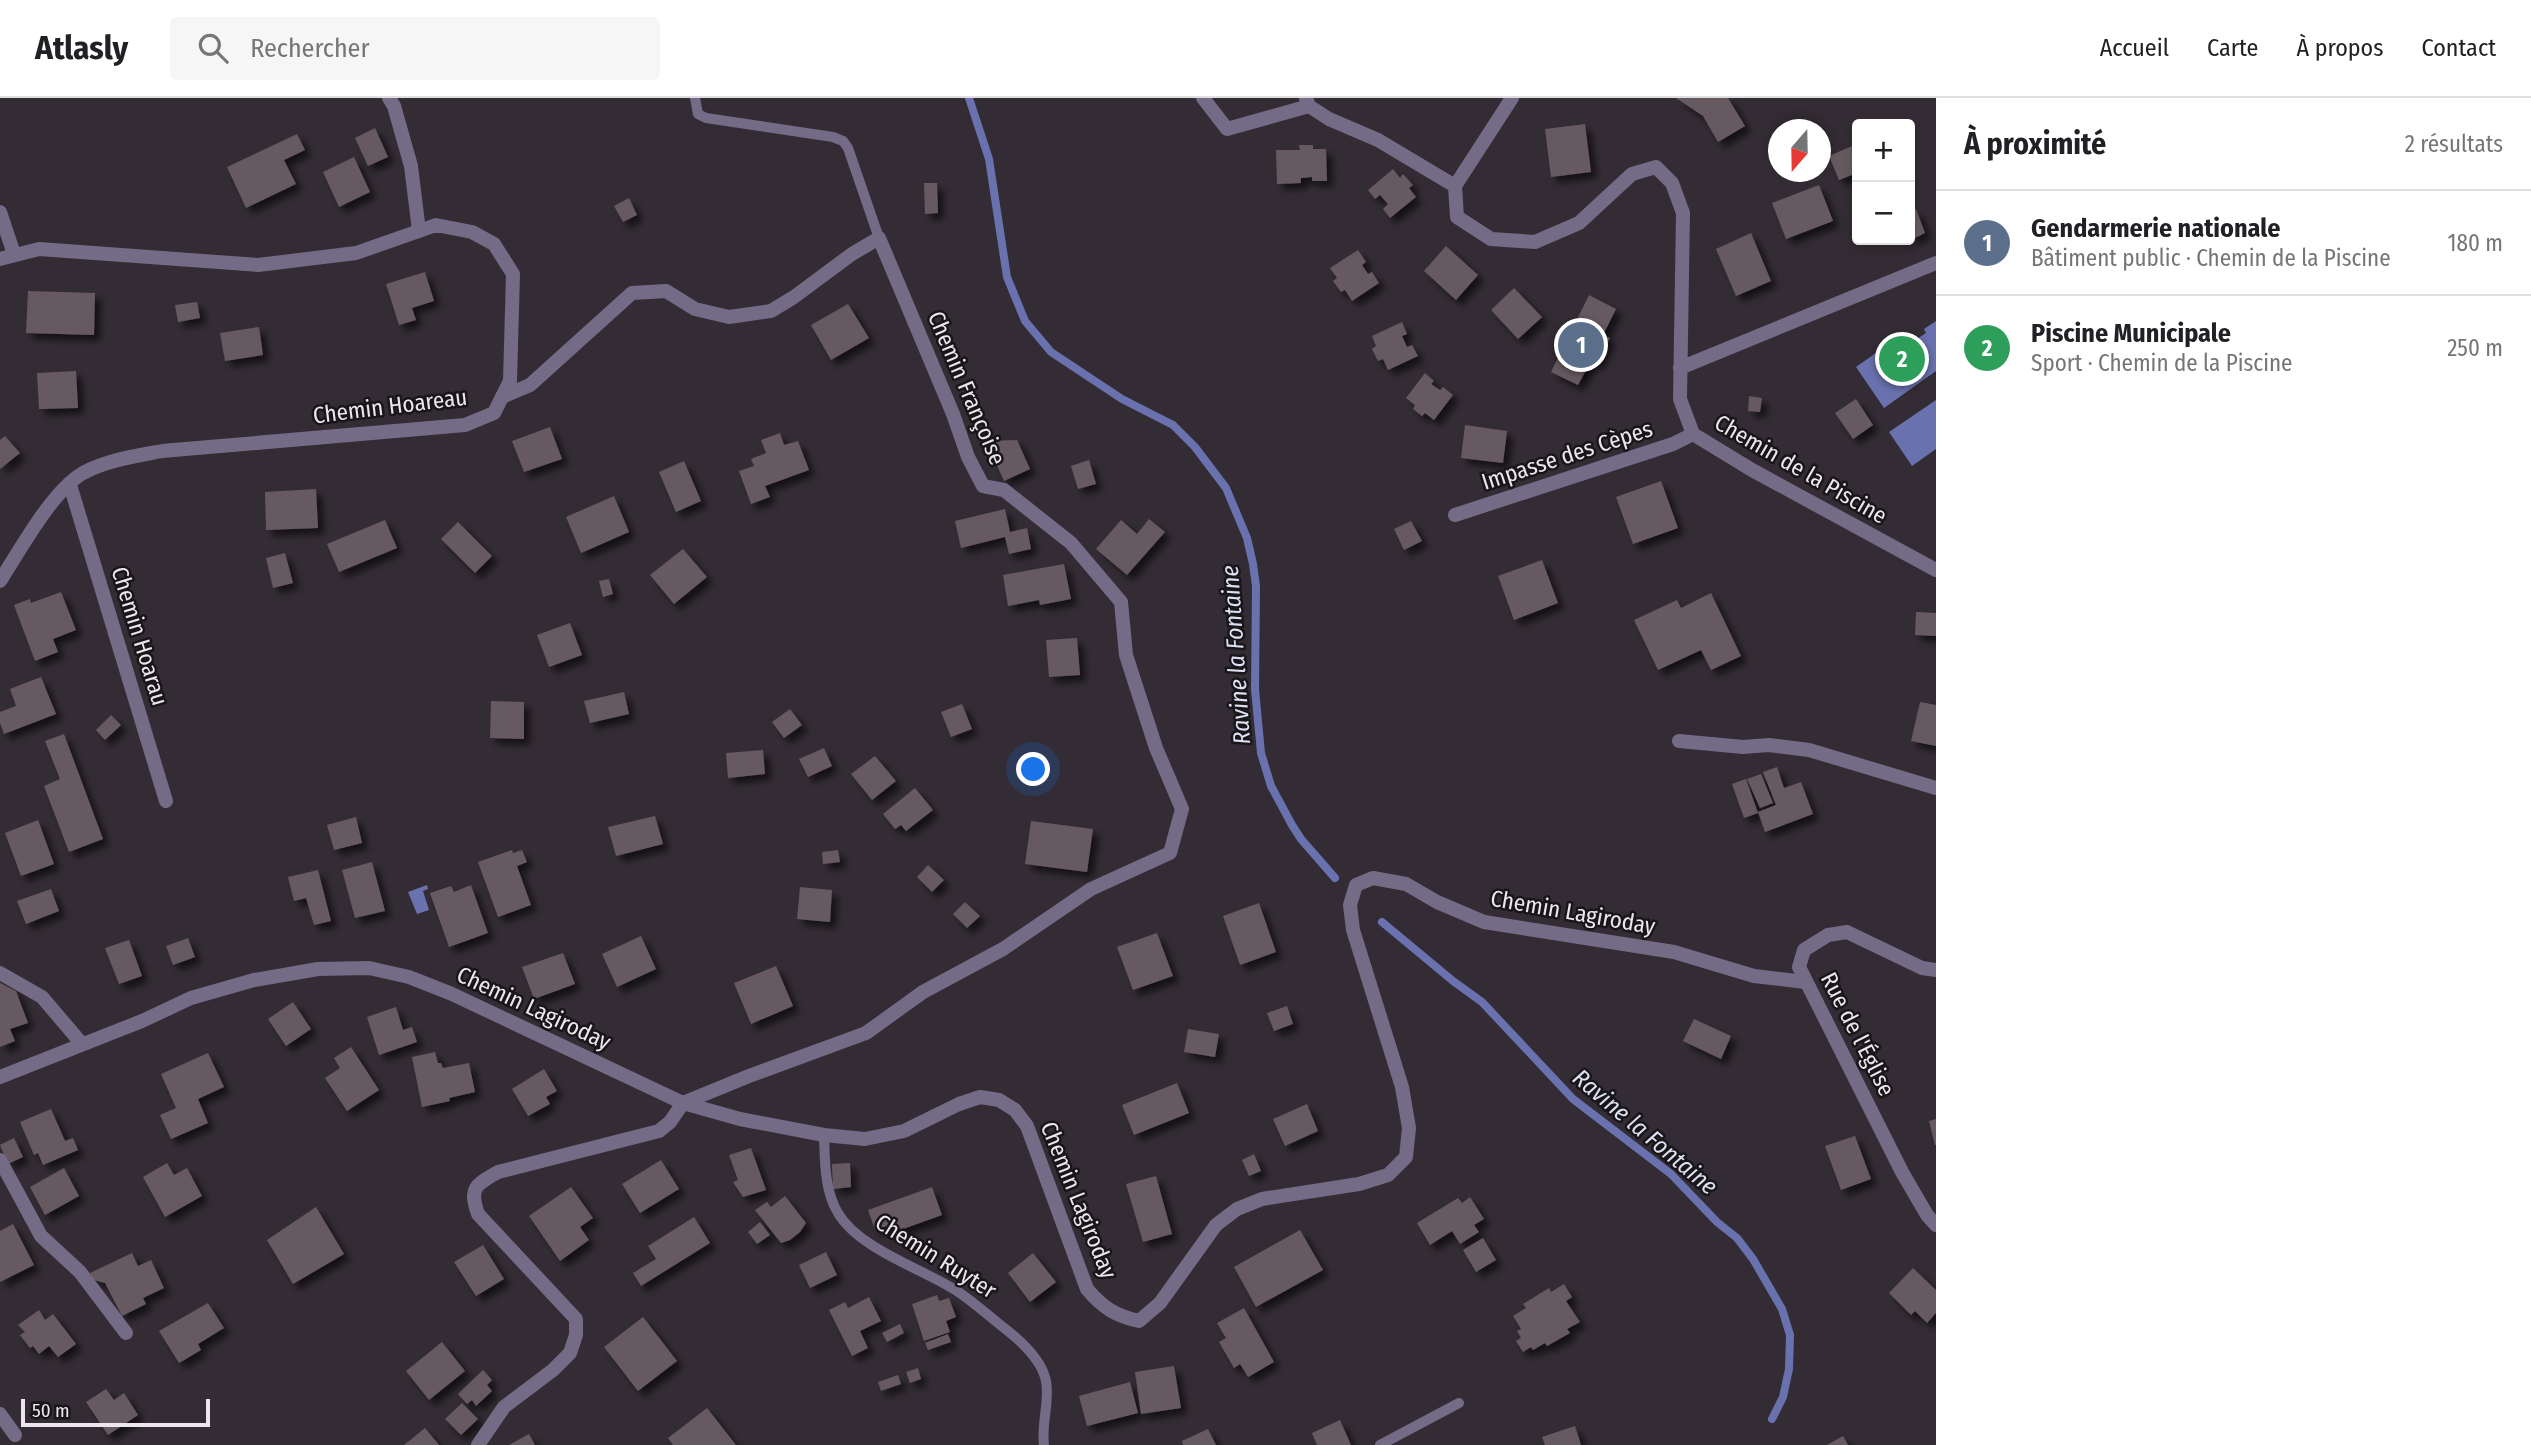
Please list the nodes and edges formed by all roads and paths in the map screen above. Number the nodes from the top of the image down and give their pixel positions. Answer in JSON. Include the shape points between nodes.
{"nodes":[{"id":1,"x":389,"y":98,"type":"edge"},
{"id":2,"x":695,"y":98,"type":"edge"},
{"id":3,"x":1203,"y":98,"type":"edge"},
{"id":4,"x":1513,"y":98,"type":"edge"},
{"id":5,"x":1308,"y":102,"type":"edge"},
{"id":6,"x":1455,"y":186,"type":"junction"},
{"id":7,"x":0,"y":212,"type":"edge"},
{"id":8,"x":419,"y":231,"type":"junction"},
{"id":9,"x":879,"y":238,"type":"junction"},
{"id":10,"x":7,"y":256,"type":"edge"},
{"id":11,"x":1936,"y":263,"type":"edge"},
{"id":12,"x":1679,"y":368,"type":"junction"},
{"id":13,"x":502,"y":397,"type":"junction"},
{"id":14,"x":1693,"y":434,"type":"junction"},
{"id":15,"x":70,"y":485,"type":"junction"},
{"id":16,"x":1455,"y":515,"type":"dead end"},
{"id":17,"x":1936,"y":570,"type":"edge"},
{"id":18,"x":0,"y":581,"type":"edge"},
{"id":19,"x":1679,"y":741,"type":"dead end"},
{"id":20,"x":1936,"y":788,"type":"edge"},
{"id":21,"x":166,"y":801,"type":"dead end"},
{"id":22,"x":1936,"y":970,"type":"edge"},
{"id":23,"x":0,"y":973,"type":"edge"},
{"id":24,"x":1805,"y":982,"type":"junction"},
{"id":25,"x":82,"y":1044,"type":"junction"},
{"id":26,"x":0,"y":1077,"type":"edge"},
{"id":27,"x":683,"y":1103,"type":"junction"},
{"id":28,"x":824,"y":1135,"type":"junction"},
{"id":29,"x":0,"y":1160,"type":"edge"},
{"id":30,"x":1936,"y":1226,"type":"edge"},
{"id":31,"x":125,"y":1333,"type":"dead end"},
{"id":32,"x":1459,"y":1403,"type":"dead end"},
{"id":33,"x":0,"y":1414,"type":"edge"},
{"id":34,"x":15,"y":1435,"type":"dead end"},
{"id":35,"x":478,"y":1445,"type":"edge"},
{"id":36,"x":1044,"y":1445,"type":"edge"},
{"id":37,"x":1380,"y":1445,"type":"edge"}],
"edges":[{"from":1,"to":8,"type":"street","via":[[411,166]]},
{"from":2,"to":9,"type":"lane","via":[[698,114],[706,118],[843,141]]},
{"from":3,"to":5,"type":"street","via":[[1227,129]]},
{"from":4,"to":6,"type":"street"},
{"from":5,"to":6,"type":"street","via":[[1329,119],[1378,140]]},
{"from":6,"to":12,"type":"street","name":"Chemin de la Piscine","via":[[1457,217],[1491,239],[1535,242],[1579,223],[1632,174],[1656,167],[1672,183],[1683,213]]},
{"from":7,"to":10,"type":"street"},
{"from":8,"to":10,"type":"street","via":[[356,253],[258,265],[38,249]]},
{"from":8,"to":13,"type":"street","via":[[436,225],[472,232],[494,244],[513,274],[510,381]]},
{"from":9,"to":13,"type":"street","via":[[771,311],[729,317],[695,309],[666,290],[632,293],[530,385]]},
{"from":9,"to":27,"type":"street","name":"Chemin Françoise","via":[[983,486],[1004,490],[1071,543],[1121,602],[1126,655],[1156,748],[1182,808],[1170,853],[1091,889],[1003,950],[923,992],[866,1033]]},
{"from":11,"to":12,"type":"street"},
{"from":12,"to":14,"type":"street","name":"Chemin de la Piscine","via":[[1680,399]]},
{"from":13,"to":15,"type":"street","name":"Chemin Hoareau","via":[[494,413],[465,425],[162,451],[123,458],[82,473]]},
{"from":14,"to":16,"type":"street","name":"Impasse des Cèpes"},
{"from":14,"to":17,"type":"street","name":"Chemin de la Piscine"},
{"from":15,"to":18,"type":"street","name":"Chemin Hoareau","via":[[51,503]]},
{"from":15,"to":21,"type":"street","name":"Chemin Hoarau"},
{"from":19,"to":20,"type":"street","via":[[1809,750]]},
{"from":22,"to":24,"type":"street","name":"Rue de l'Église","via":[[1922,968],[1847,932],[1828,935],[1804,950],[1798,967]]},
{"from":23,"to":25,"type":"street","via":[[42,997]]},
{"from":24,"to":28,"type":"street","name":"Chemin Lagiroday","via":[[1754,976],[1674,953],[1485,922],[1406,884],[1373,878],[1356,885],[1350,905],[1353,930],[1402,1087],[1409,1129],[1406,1157],[1388,1175],[1359,1184],[1262,1199],[1237,1209],[1216,1225],[1160,1303],[1139,1321],[1101,1305],[1087,1289],[1027,1126],[1015,1110],[999,1100],[981,1097],[904,1131],[865,1139]]},
{"from":24,"to":30,"type":"street","name":"Rue de l'Église","via":[[1902,1172]]},
{"from":25,"to":26,"type":"street","name":"Chemin Lagiroday"},
{"from":25,"to":27,"type":"street","name":"Chemin Lagiroday","via":[[191,998],[254,980],[318,969],[369,968],[452,994]]},
{"from":27,"to":28,"type":"street","name":"Chemin Lagiroday"},
{"from":27,"to":35,"type":"street","via":[[659,1131],[498,1172],[478,1183],[472,1197],[478,1214],[576,1319],[576,1335],[569,1353],[504,1407]]},
{"from":28,"to":36,"type":"lane","name":"Chemin Ruyter","via":[[828,1187],[838,1213],[857,1235],[957,1292],[1016,1337],[1037,1360],[1046,1382]]},
{"from":29,"to":31,"type":"street","via":[[41,1236],[80,1272]]},
{"from":32,"to":37,"type":"lane"},
{"from":33,"to":34,"type":"street"}]}
